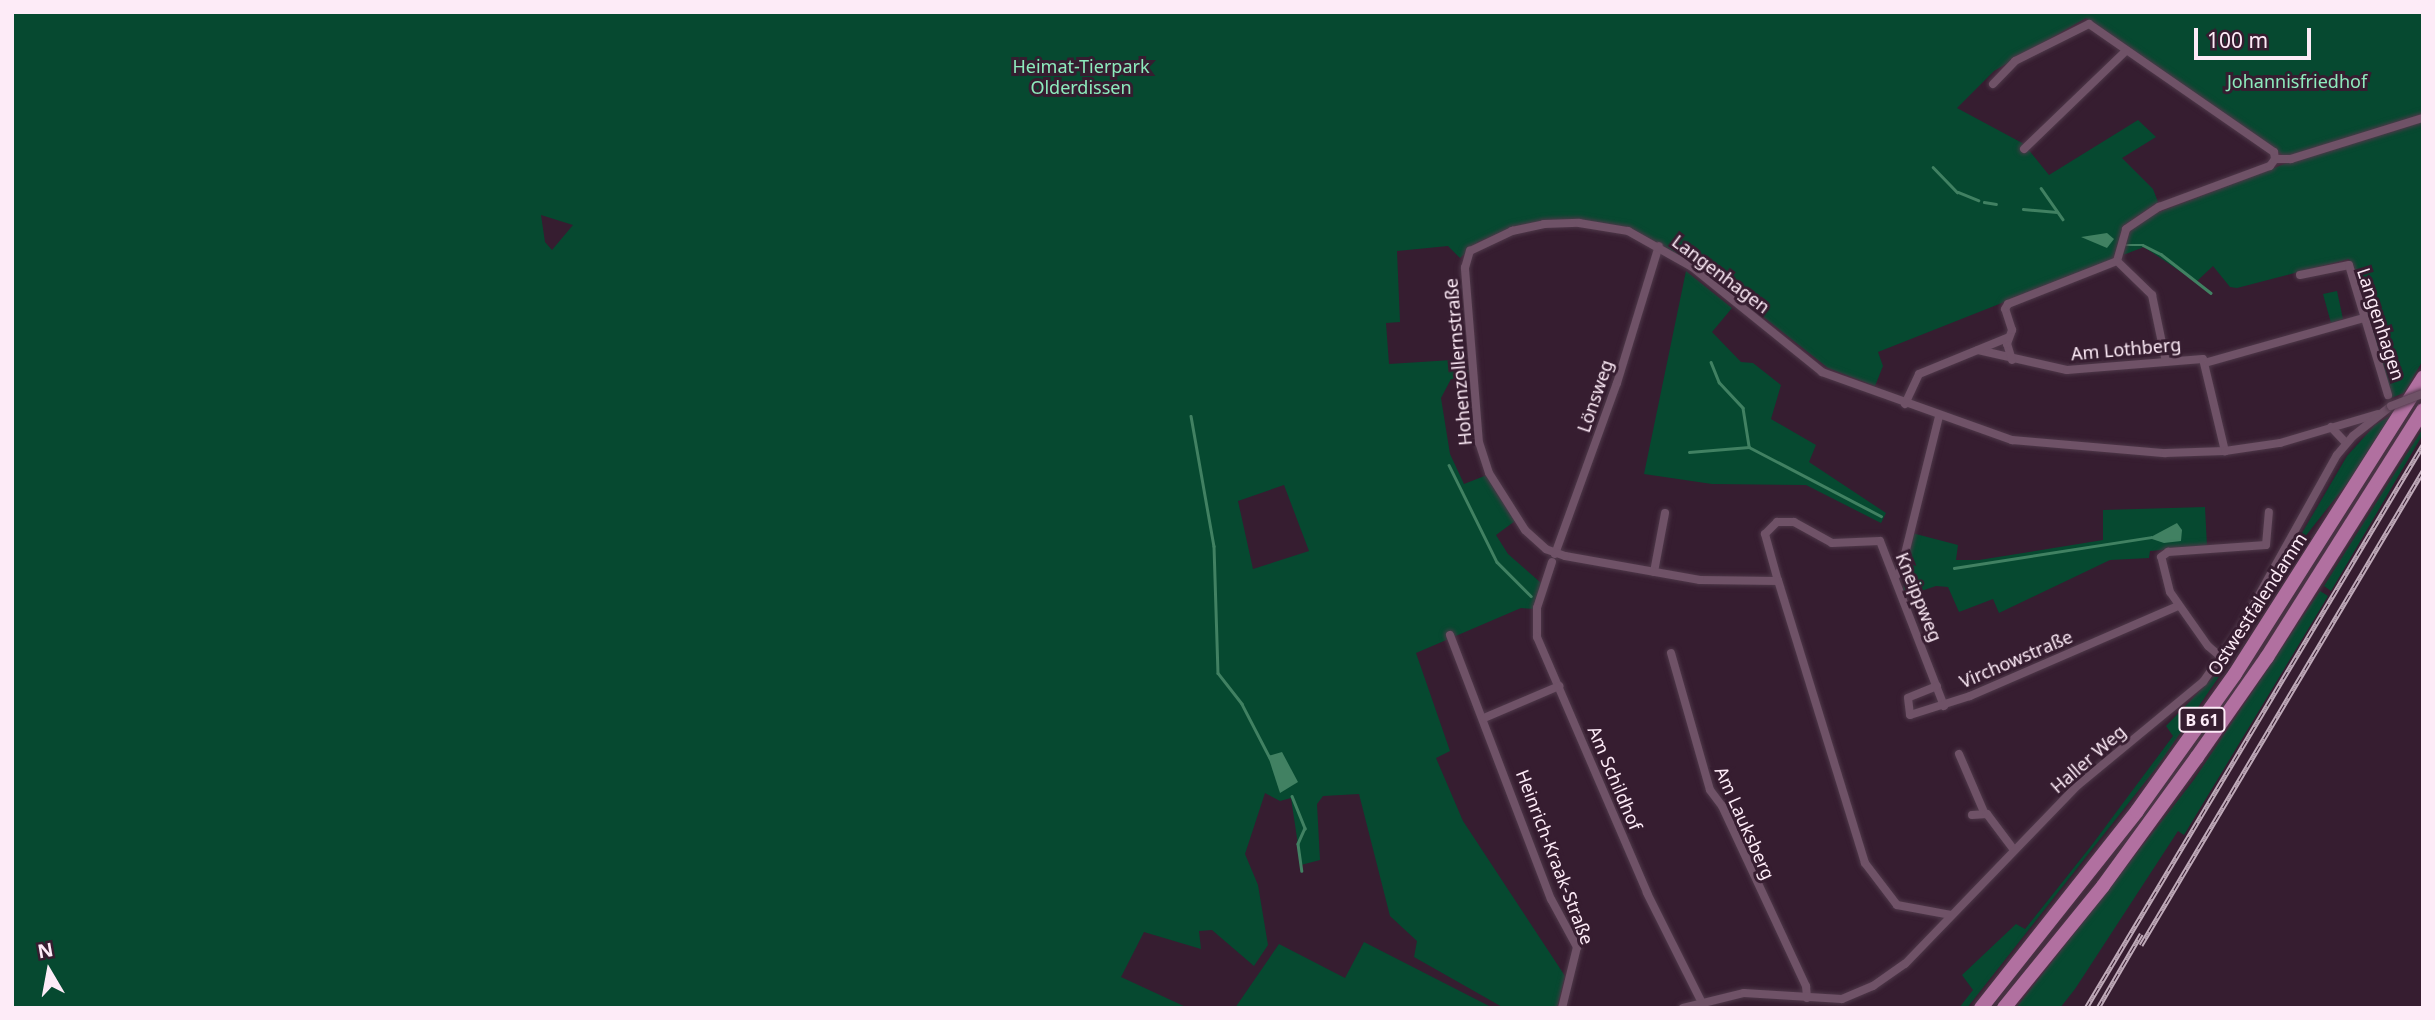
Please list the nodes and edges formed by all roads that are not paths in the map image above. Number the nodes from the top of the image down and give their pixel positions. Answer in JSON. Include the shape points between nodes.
{"nodes":[{"id":1,"x":2126,"y":51,"type":"junction"},
{"id":2,"x":1993,"y":84,"type":"dead end"},
{"id":3,"x":2423,"y":118,"type":"edge"},
{"id":4,"x":2024,"y":149,"type":"dead end"},
{"id":5,"x":2275,"y":159,"type":"junction"},
{"id":6,"x":1659,"y":246,"type":"junction"},
{"id":7,"x":1470,"y":251,"type":"joint"},
{"id":8,"x":2117,"y":261,"type":"junction"},
{"id":9,"x":2300,"y":275,"type":"dead end"},
{"id":10,"x":2364,"y":318,"type":"junction"},
{"id":11,"x":2009,"y":337,"type":"junction"},
{"id":12,"x":1978,"y":350,"type":"junction"},
{"id":13,"x":2012,"y":360,"type":"junction"},
{"id":14,"x":2166,"y":362,"type":"junction"},
{"id":15,"x":2208,"y":362,"type":"junction"},
{"id":16,"x":2423,"y":379,"type":"edge"},
{"id":17,"x":2423,"y":394,"type":"edge"},
{"id":18,"x":2388,"y":395,"type":"dead end"},
{"id":19,"x":1905,"y":404,"type":"junction"},
{"id":20,"x":2423,"y":410,"type":"edge"},
{"id":21,"x":2378,"y":414,"type":"junction"},
{"id":22,"x":1939,"y":416,"type":"junction"},
{"id":23,"x":2331,"y":427,"type":"junction"},
{"id":24,"x":2346,"y":443,"type":"junction"},
{"id":25,"x":2225,"y":451,"type":"junction"},
{"id":26,"x":2269,"y":512,"type":"dead end"},
{"id":27,"x":1665,"y":513,"type":"dead end"},
{"id":28,"x":1554,"y":558,"type":"junction"},
{"id":29,"x":1654,"y":572,"type":"junction"},
{"id":30,"x":1895,"y":577,"type":"junction"},
{"id":31,"x":1778,"y":581,"type":"junction"},
{"id":32,"x":2178,"y":606,"type":"junction"},
{"id":33,"x":1450,"y":635,"type":"dead end"},
{"id":34,"x":1671,"y":653,"type":"dead end"},
{"id":35,"x":2222,"y":658,"type":"junction"},
{"id":36,"x":1559,"y":686,"type":"junction"},
{"id":37,"x":1937,"y":686,"type":"junction"},
{"id":38,"x":1944,"y":706,"type":"junction"},
{"id":39,"x":1484,"y":718,"type":"junction"},
{"id":40,"x":1959,"y":754,"type":"dead end"},
{"id":41,"x":1984,"y":812,"type":"junction"},
{"id":42,"x":1972,"y":815,"type":"dead end"},
{"id":43,"x":2014,"y":850,"type":"junction"},
{"id":44,"x":1951,"y":915,"type":"junction"},
{"id":45,"x":1807,"y":998,"type":"junction"},
{"id":46,"x":1701,"y":1001,"type":"junction"},
{"id":47,"x":1562,"y":1008,"type":"edge"},
{"id":48,"x":1683,"y":1008,"type":"edge"},
{"id":49,"x":1981,"y":1008,"type":"edge"},
{"id":50,"x":2004,"y":1008,"type":"edge"}],
"edges":[{"from":1,"to":2,"type":"street","via":[[2089,24],[2082,24],[2015,61]]},
{"from":1,"to":4,"type":"street"},
{"from":1,"to":5,"type":"street","via":[[2274,152]]},
{"from":3,"to":5,"type":"street","via":[[2291,159]]},
{"from":5,"to":8,"type":"street","via":[[2270,166],[2146,214],[2125,231]]},
{"from":6,"to":7,"type":"street","name":"Langenhagen","via":[[1628,232],[1561,223],[1512,231]]},
{"from":6,"to":19,"type":"street","name":"Langenhagen","via":[[1822,372]]},
{"from":6,"to":28,"type":"street","name":"Lönsweg","via":[[1617,383]]},
{"from":7,"to":28,"type":"street","name":"Hohenzollernstraße","via":[[1465,268],[1482,454],[1525,530]]},
{"from":8,"to":11,"type":"street","via":[[2008,304]]},
{"from":8,"to":14,"type":"street","via":[[2152,295]]},
{"from":9,"to":10,"type":"street","name":"Langenhagen","via":[[2348,265]]},
{"from":10,"to":15,"type":"street","name":"Am Lothberg"},
{"from":10,"to":18,"type":"street","name":"Langenhagen"},
{"from":11,"to":12,"type":"street"},
{"from":11,"to":13,"type":"street"},
{"from":12,"to":13,"type":"street","name":"Am Lothberg"},
{"from":12,"to":19,"type":"street","via":[[1919,373]]},
{"from":13,"to":14,"type":"street","name":"Am Lothberg","via":[[2083,371]]},
{"from":14,"to":15,"type":"street","name":"Am Lothberg"},
{"from":15,"to":25,"type":"street"},
{"from":16,"to":49,"type":"highway","name":"Ostwestfalendamm","number":"B 61","via":[[2235,674],[2121,831]]},
{"from":17,"to":21,"type":"street","name":"Haller Weg","bridge":true},
{"from":19,"to":22,"type":"street","name":"Langenhagen"},
{"from":20,"to":50,"type":"highway","name":"Ostwestfalendamm","number":"B 61","via":[[2267,657],[2197,757],[2103,886]]},
{"from":21,"to":23,"type":"street","name":"Langenhagen"},
{"from":21,"to":24,"type":"street","name":"Haller Weg"},
{"from":22,"to":25,"type":"street","name":"Langenhagen","via":[[2028,442],[2165,453]]},
{"from":22,"to":30,"type":"street","via":[[1901,570]]},
{"from":23,"to":24,"type":"street"},
{"from":23,"to":25,"type":"street","name":"Langenhagen","via":[[2271,445]]},
{"from":24,"to":35,"type":"street","name":"Haller Weg"},
{"from":26,"to":32,"type":"street","via":[[2266,545],[2163,555],[2161,572]]},
{"from":27,"to":29,"type":"street"},
{"from":28,"to":29,"type":"street","name":"Hohenzollernstraße"},
{"from":28,"to":36,"type":"street","name":"Am Schildhof","via":[[1538,601],[1536,627]]},
{"from":29,"to":31,"type":"street","name":"Hohenzollernstraße","via":[[1712,582]]},
{"from":30,"to":31,"type":"street","name":"Kneippweg","via":[[1877,539],[1832,543],[1799,524],[1777,522],[1765,534]]},
{"from":30,"to":37,"type":"street","name":"Kneippweg"},
{"from":31,"to":44,"type":"street","via":[[1864,863],[1897,905]]},
{"from":32,"to":35,"type":"street","via":[[2207,646]]},
{"from":32,"to":38,"type":"street","name":"Virchowstraße"},
{"from":33,"to":39,"type":"street","name":"Heinrich-Kraak-Straße"},
{"from":34,"to":45,"type":"street","name":"Am Lauksberg","via":[[1710,790],[1722,806],[1806,986]]},
{"from":35,"to":43,"type":"street","name":"Haller Weg","via":[[2182,703],[2095,770]]},
{"from":36,"to":39,"type":"street"},
{"from":36,"to":46,"type":"street","name":"Am Schildhof","via":[[1647,893]]},
{"from":37,"to":38,"type":"street","name":"Kneippweg"},
{"from":37,"to":38,"type":"street","name":"Virchowstraße","via":[[1908,698],[1909,712],[1913,717]]},
{"from":39,"to":47,"type":"street","name":"Heinrich-Kraak-Straße","via":[[1551,899],[1577,947]]},
{"from":40,"to":41,"type":"street"},
{"from":41,"to":42,"type":"street"},
{"from":41,"to":43,"type":"street"},
{"from":43,"to":44,"type":"street","name":"Haller Weg"},
{"from":44,"to":45,"type":"street","name":"Haller Weg","via":[[1905,964],[1873,986],[1842,999]]},
{"from":45,"to":46,"type":"street","name":"Haller Weg","via":[[1756,992]]},
{"from":46,"to":48,"type":"street","name":"Haller Weg"}]}
